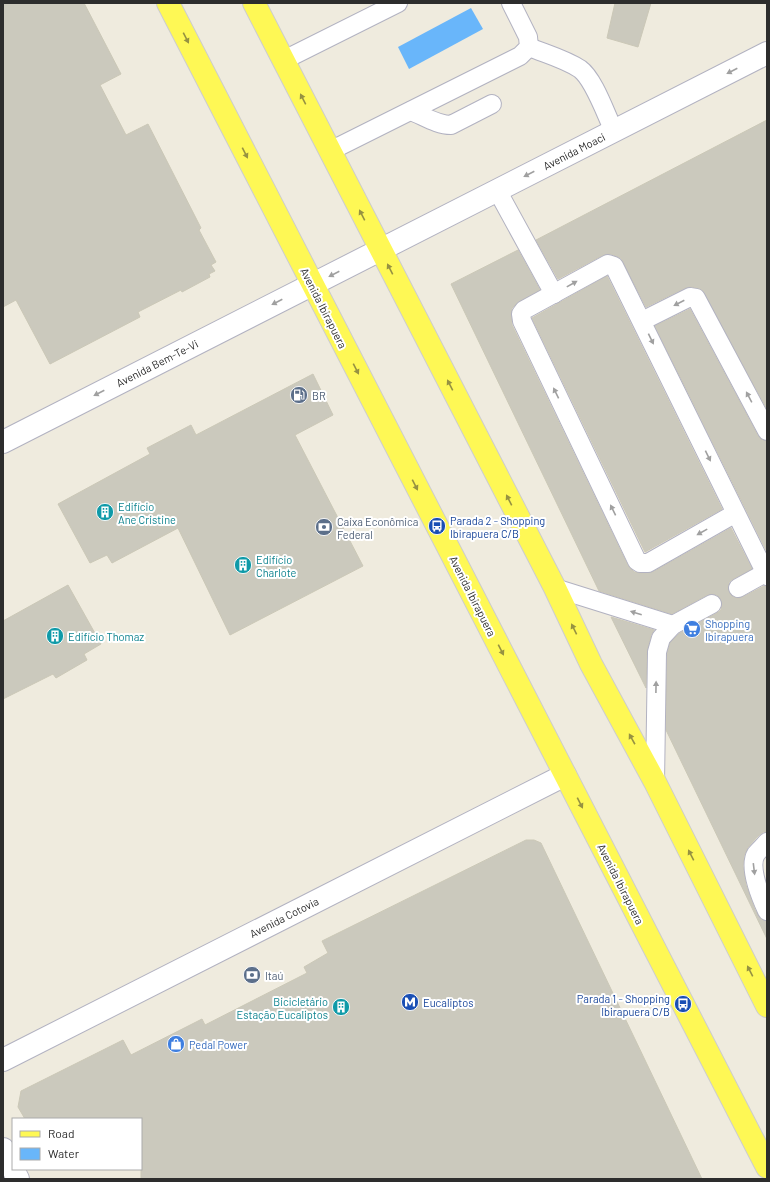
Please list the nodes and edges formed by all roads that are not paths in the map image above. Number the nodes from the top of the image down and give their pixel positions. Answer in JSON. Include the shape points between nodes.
{"nodes":[{"id":1,"x":168,"y":3,"type":"edge"},
{"id":2,"x":254,"y":3,"type":"edge"},
{"id":3,"x":398,"y":3,"type":"edge"},
{"id":4,"x":511,"y":3,"type":"edge"},
{"id":5,"x":529,"y":48,"type":"junction"},
{"id":6,"x":767,"y":53,"type":"edge"},
{"id":7,"x":284,"y":60,"type":"junction"},
{"id":8,"x":492,"y":104,"type":"dead end"},
{"id":9,"x":411,"y":110,"type":"junction"},
{"id":10,"x":614,"y":131,"type":"junction"},
{"id":11,"x":330,"y":151,"type":"junction"},
{"id":12,"x":497,"y":190,"type":"junction"},
{"id":13,"x":380,"y":250,"type":"junction"},
{"id":14,"x":312,"y":285,"type":"junction"},
{"id":15,"x":554,"y":294,"type":"junction"},
{"id":16,"x":642,"y":321,"type":"junction"},
{"id":17,"x":767,"y":431,"type":"edge"},
{"id":18,"x":3,"y":442,"type":"edge"},
{"id":19,"x":736,"y":513,"type":"junction"},
{"id":20,"x":766,"y":573,"type":"edge"},
{"id":21,"x":555,"y":588,"type":"junction"},
{"id":22,"x":738,"y":588,"type":"dead end"},
{"id":23,"x":712,"y":604,"type":"dead end"},
{"id":24,"x":673,"y":625,"type":"junction"},
{"id":25,"x":565,"y":775,"type":"junction"},
{"id":26,"x":655,"y":782,"type":"junction"},
{"id":27,"x":767,"y":842,"type":"edge"},
{"id":28,"x":765,"y":900,"type":"edge"},
{"id":29,"x":767,"y":1006,"type":"edge"},
{"id":30,"x":3,"y":1060,"type":"edge"},
{"id":31,"x":3,"y":1149,"type":"edge"},
{"id":32,"x":12,"y":1167,"type":"edge"},
{"id":33,"x":767,"y":1167,"type":"edge"},
{"id":34,"x":14,"y":1170,"type":"edge"},
{"id":35,"x":18,"y":1179,"type":"edge"}],
"edges":[{"from":1,"to":14,"type":"main road","name":"Avenida Ibirapuera","one_way":true},
{"from":2,"to":7,"type":"main road"},
{"from":3,"to":7,"type":"lane"},
{"from":4,"to":5,"type":"lane","via":[[528,37]]},
{"from":5,"to":9,"type":"lane","via":[[520,56]]},
{"from":5,"to":10,"type":"lane","via":[[581,70],[593,86]]},
{"from":6,"to":10,"type":"street","name":"Avenida Moaci","one_way":true},
{"from":11,"to":7,"type":"main road","one_way":true},
{"from":8,"to":9,"type":"lane","via":[[451,125],[438,123]]},
{"from":9,"to":11,"type":"lane"},
{"from":10,"to":12,"type":"street","name":"Avenida Moaci","one_way":true},
{"from":13,"to":11,"type":"main road","one_way":true},
{"from":12,"to":13,"type":"street","name":"Avenida Moaci"},
{"from":12,"to":15,"type":"lane"},
{"from":13,"to":14,"type":"street","one_way":true},
{"from":21,"to":13,"type":"main road","one_way":true},
{"from":14,"to":18,"type":"street","name":"Avenida Bem-Te-Vi","one_way":true},
{"from":14,"to":25,"type":"main road","name":"Avenida Ibirapuera","one_way":true},
{"from":15,"to":16,"type":"lane","one_way":true,"via":[[612,264]]},
{"from":19,"to":15,"type":"lane","one_way":true,"via":[[648,563],[640,563],[637,560],[522,321],[521,314],[524,310]]},
{"from":17,"to":16,"type":"lane","one_way":true,"via":[[696,298],[690,297]]},
{"from":16,"to":19,"type":"lane","one_way":true},
{"from":19,"to":20,"type":"lane"},
{"from":20,"to":22,"type":"lane"},
{"from":24,"to":21,"type":"lane","one_way":true},
{"from":26,"to":21,"type":"main road","one_way":true,"via":[[601,684]]},
{"from":23,"to":24,"type":"lane"},
{"from":26,"to":24,"type":"lane","one_way":true,"via":[[657,652],[661,638]]},
{"from":25,"to":30,"type":"street","name":"Avenida Cotovia"},
{"from":25,"to":33,"type":"main road","name":"Avenida Ibirapuera","one_way":true},
{"from":29,"to":26,"type":"main road","one_way":true},
{"from":27,"to":28,"type":"lane","one_way":true,"via":[[756,854],[753,868]]},
{"from":31,"to":32,"type":"street"},
{"from":34,"to":35,"type":"street"}]}
